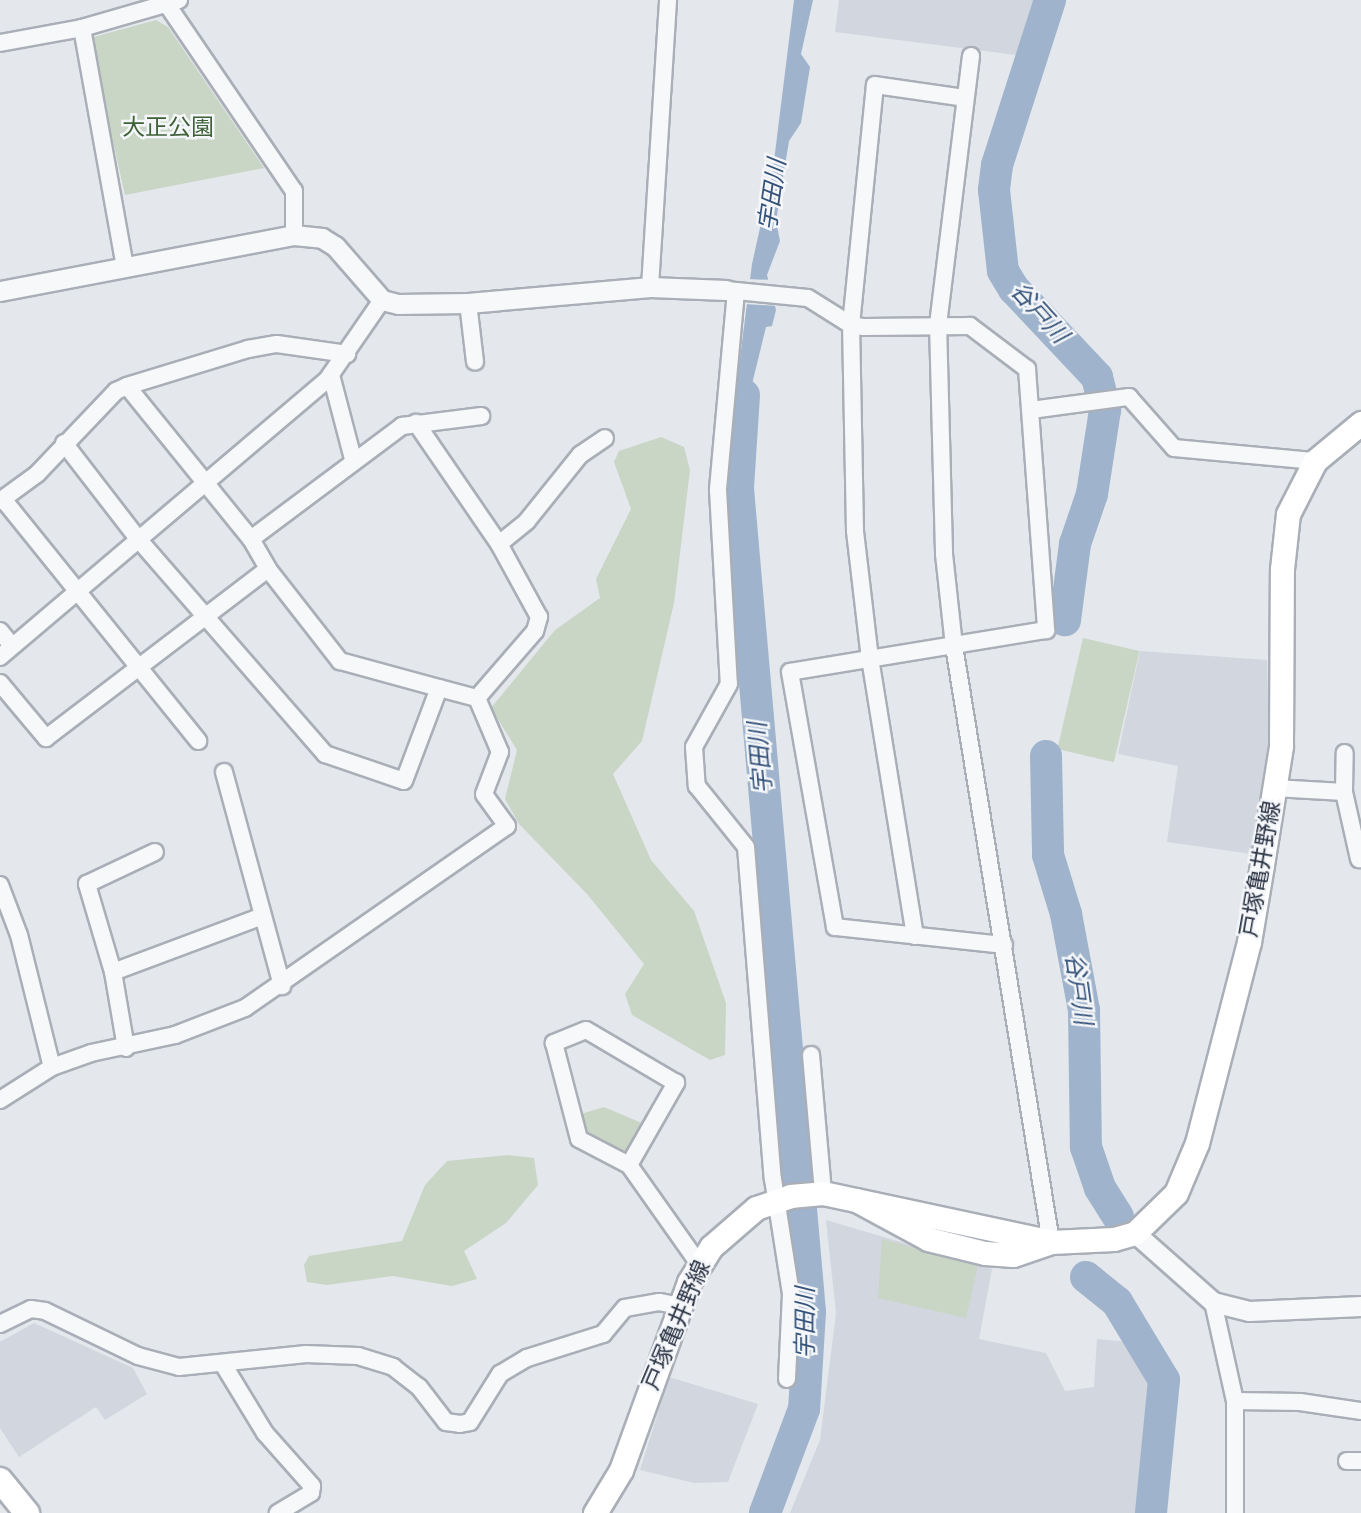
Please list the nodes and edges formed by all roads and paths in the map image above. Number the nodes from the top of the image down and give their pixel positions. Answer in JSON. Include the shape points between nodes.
{"nodes":[{"id":1,"x":668,"y":0,"type":"edge"},
{"id":2,"x":170,"y":2,"type":"edge"},
{"id":3,"x":82,"y":29,"type":"junction"},
{"id":4,"x":0,"y":43,"type":"edge"},
{"id":5,"x":971,"y":56,"type":"dead end"},
{"id":6,"x":965,"y":98,"type":"junction"},
{"id":7,"x":294,"y":235,"type":"junction"},
{"id":8,"x":125,"y":268,"type":"junction"},
{"id":9,"x":650,"y":287,"type":"junction"},
{"id":10,"x":0,"y":291,"type":"edge"},
{"id":11,"x":737,"y":291,"type":"junction"},
{"id":12,"x":382,"y":300,"type":"junction"},
{"id":13,"x":468,"y":303,"type":"junction"},
{"id":14,"x":938,"y":323,"type":"junction"},
{"id":15,"x":851,"y":325,"type":"junction"},
{"id":16,"x":346,"y":354,"type":"junction"},
{"id":17,"x":475,"y":362,"type":"dead end"},
{"id":18,"x":331,"y":376,"type":"junction"},
{"id":19,"x":127,"y":386,"type":"junction"},
{"id":20,"x":1031,"y":410,"type":"junction"},
{"id":21,"x":481,"y":416,"type":"dead end"},
{"id":22,"x":1361,"y":423,"type":"edge"},
{"id":23,"x":416,"y":424,"type":"junction"},
{"id":24,"x":605,"y":438,"type":"dead end"},
{"id":25,"x":64,"y":443,"type":"junction"},
{"id":26,"x":353,"y":459,"type":"junction"},
{"id":27,"x":1315,"y":461,"type":"junction"},
{"id":28,"x":206,"y":481,"type":"junction"},
{"id":29,"x":2,"y":500,"type":"edge"},
{"id":30,"x":251,"y":539,"type":"junction"},
{"id":31,"x":139,"y":540,"type":"junction"},
{"id":32,"x":499,"y":544,"type":"junction"},
{"id":33,"x":268,"y":569,"type":"junction"},
{"id":34,"x":77,"y":594,"type":"junction"},
{"id":35,"x":206,"y":618,"type":"junction"},
{"id":36,"x":0,"y":631,"type":"edge"},
{"id":37,"x":954,"y":646,"type":"junction"},
{"id":38,"x":6,"y":651,"type":"edge"},
{"id":39,"x":870,"y":659,"type":"junction"},
{"id":40,"x":138,"y":668,"type":"junction"},
{"id":41,"x":0,"y":683,"type":"edge"},
{"id":42,"x":439,"y":688,"type":"junction"},
{"id":43,"x":477,"y":698,"type":"junction"},
{"id":44,"x":198,"y":741,"type":"dead end"},
{"id":45,"x":1345,"y":753,"type":"dead end"},
{"id":46,"x":224,"y":772,"type":"dead end"},
{"id":47,"x":1274,"y":788,"type":"junction"},
{"id":48,"x":1344,"y":792,"type":"junction"},
{"id":49,"x":155,"y":852,"type":"dead end"},
{"id":50,"x":1359,"y":859,"type":"dead end"},
{"id":51,"x":0,"y":885,"type":"edge"},
{"id":52,"x":260,"y":917,"type":"junction"},
{"id":53,"x":915,"y":936,"type":"junction"},
{"id":54,"x":1004,"y":946,"type":"junction"},
{"id":55,"x":113,"y":972,"type":"junction"},
{"id":56,"x":282,"y":986,"type":"junction"},
{"id":57,"x":126,"y":1048,"type":"junction"},
{"id":58,"x":811,"y":1055,"type":"dead end"},
{"id":59,"x":52,"y":1068,"type":"junction"},
{"id":60,"x":0,"y":1079,"type":"edge"},
{"id":61,"x":19,"y":1086,"type":"junction"},
{"id":62,"x":0,"y":1100,"type":"edge"},
{"id":63,"x":629,"y":1165,"type":"junction"},
{"id":64,"x":819,"y":1193,"type":"junction"},
{"id":65,"x":784,"y":1197,"type":"junction"},
{"id":66,"x":1135,"y":1233,"type":"junction"},
{"id":67,"x":1051,"y":1242,"type":"junction"},
{"id":68,"x":699,"y":1264,"type":"junction"},
{"id":69,"x":1213,"y":1302,"type":"junction"},
{"id":70,"x":681,"y":1306,"type":"junction"},
{"id":71,"x":1361,"y":1306,"type":"edge"},
{"id":72,"x":0,"y":1324,"type":"edge"},
{"id":73,"x":223,"y":1364,"type":"junction"},
{"id":74,"x":788,"y":1379,"type":"dead end"},
{"id":75,"x":1236,"y":1401,"type":"junction"},
{"id":76,"x":1361,"y":1410,"type":"edge"},
{"id":77,"x":0,"y":1480,"type":"edge"},
{"id":78,"x":27,"y":1513,"type":"edge"},
{"id":79,"x":278,"y":1513,"type":"edge"},
{"id":80,"x":595,"y":1513,"type":"edge"},
{"id":81,"x":1235,"y":1513,"type":"edge"}],
"edges":[{"from":1,"to":9,"type":"street"},
{"from":2,"to":3,"type":"street"},
{"from":2,"to":7,"type":"street","via":[[294,191]]},
{"from":3,"to":4,"type":"street"},
{"from":3,"to":8,"type":"street"},
{"from":5,"to":6,"type":"street"},
{"from":6,"to":14,"type":"street"},
{"from":6,"to":15,"type":"street","via":[[875,85]]},
{"from":7,"to":8,"type":"street"},
{"from":7,"to":12,"type":"street","via":[[322,238],[335,246]]},
{"from":8,"to":10,"type":"street"},
{"from":9,"to":11,"type":"street"},
{"from":9,"to":13,"type":"street"},
{"from":11,"to":15,"type":"street","via":[[808,298]]},
{"from":11,"to":65,"type":"street","via":[[718,490],[729,684],[694,747],[698,786],[746,847]]},
{"from":12,"to":13,"type":"street"},
{"from":12,"to":16,"type":"street"},
{"from":13,"to":17,"type":"street"},
{"from":14,"to":15,"type":"street"},
{"from":14,"to":20,"type":"street","via":[[970,326],[1027,369]]},
{"from":14,"to":37,"type":"street","via":[[944,554]]},
{"from":15,"to":39,"type":"street","via":[[855,531]]},
{"from":16,"to":18,"type":"street"},
{"from":16,"to":19,"type":"street","via":[[298,344],[258,347]]},
{"from":18,"to":26,"type":"street"},
{"from":18,"to":28,"type":"street"},
{"from":19,"to":25,"type":"street","via":[[116,391]]},
{"from":19,"to":28,"type":"street"},
{"from":20,"to":27,"type":"street","via":[[1129,397],[1174,448]]},
{"from":20,"to":37,"type":"street","via":[[1046,630]]},
{"from":21,"to":23,"type":"street"},
{"from":22,"to":27,"type":"main road","name":"戸塚亀井野線"},
{"from":23,"to":26,"type":"street","via":[[402,426]]},
{"from":23,"to":32,"type":"street"},
{"from":24,"to":32,"type":"street","via":[[580,455],[527,520]]},
{"from":25,"to":29,"type":"street","via":[[37,474]]},
{"from":25,"to":31,"type":"street"},
{"from":26,"to":30,"type":"street"},
{"from":27,"to":47,"type":"main road","name":"戸塚亀井野線","via":[[1288,514],[1282,569],[1281,746]]},
{"from":28,"to":30,"type":"street"},
{"from":28,"to":31,"type":"street"},
{"from":29,"to":34,"type":"street"},
{"from":30,"to":33,"type":"street"},
{"from":31,"to":34,"type":"street"},
{"from":31,"to":35,"type":"street"},
{"from":32,"to":43,"type":"street","via":[[539,617],[535,631]]},
{"from":33,"to":35,"type":"street"},
{"from":33,"to":42,"type":"street","via":[[340,661]]},
{"from":34,"to":38,"type":"street"},
{"from":34,"to":40,"type":"street"},
{"from":35,"to":40,"type":"street"},
{"from":35,"to":42,"type":"street","via":[[325,754],[404,781]]},
{"from":36,"to":38,"type":"street"},
{"from":37,"to":39,"type":"street"},
{"from":37,"to":54,"type":"street"},
{"from":39,"to":53,"type":"street"},
{"from":39,"to":53,"type":"street","via":[[790,672],[831,920],[835,927],[848,930]]},
{"from":40,"to":41,"type":"street","via":[[46,738]]},
{"from":40,"to":44,"type":"street"},
{"from":42,"to":43,"type":"street"},
{"from":43,"to":56,"type":"street","via":[[500,752],[484,794],[507,826]]},
{"from":45,"to":48,"type":"street"},
{"from":46,"to":52,"type":"street"},
{"from":47,"to":48,"type":"street"},
{"from":47,"to":66,"type":"main road","name":"戸塚亀井野線","via":[[1249,942],[1190,1167],[1176,1193]]},
{"from":48,"to":50,"type":"street"},
{"from":49,"to":55,"type":"street","via":[[87,884]]},
{"from":51,"to":59,"type":"street","via":[[19,935]]},
{"from":52,"to":55,"type":"street"},
{"from":52,"to":56,"type":"street"},
{"from":53,"to":54,"type":"street"},
{"from":54,"to":67,"type":"street"},
{"from":55,"to":57,"type":"street"},
{"from":56,"to":57,"type":"street","via":[[245,1008]]},
{"from":57,"to":59,"type":"street","via":[[91,1053]]},
{"from":58,"to":64,"type":"street"},
{"from":59,"to":61,"type":"street"},
{"from":60,"to":61,"type":"street"},
{"from":61,"to":62,"type":"street"},
{"from":63,"to":63,"type":"street","via":[[579,1139],[554,1043],[586,1030],[676,1083]]},
{"from":63,"to":68,"type":"street"},
{"from":64,"to":65,"type":"main road","name":"戸塚亀井野線"},
{"from":64,"to":67,"type":"main road","name":"戸塚亀井野線"},
{"from":65,"to":68,"type":"main road","name":"戸塚亀井野線","via":[[734,1223]]},
{"from":65,"to":74,"type":"street","via":[[791,1294]]},
{"from":66,"to":67,"type":"main road","name":"戸塚亀井野線","via":[[1114,1240]]},
{"from":66,"to":69,"type":"street"},
{"from":68,"to":70,"type":"main road","name":"戸塚亀井野線"},
{"from":69,"to":71,"type":"street","via":[[1249,1311]]},
{"from":69,"to":75,"type":"street"},
{"from":70,"to":73,"type":"street","via":[[659,1302],[625,1308],[603,1334],[527,1358],[500,1374],[470,1422],[460,1424],[446,1422],[419,1387],[393,1367],[358,1356],[306,1354]]},
{"from":70,"to":80,"type":"main road","name":"戸塚亀井野線","via":[[621,1470]]},
{"from":72,"to":73,"type":"street","via":[[31,1309],[45,1311],[138,1356],[179,1367]]},
{"from":73,"to":79,"type":"street","via":[[265,1433],[312,1486],[311,1493]]},
{"from":75,"to":76,"type":"street","via":[[1300,1402]]},
{"from":75,"to":81,"type":"street"},
{"from":77,"to":78,"type":"main road"}]}
